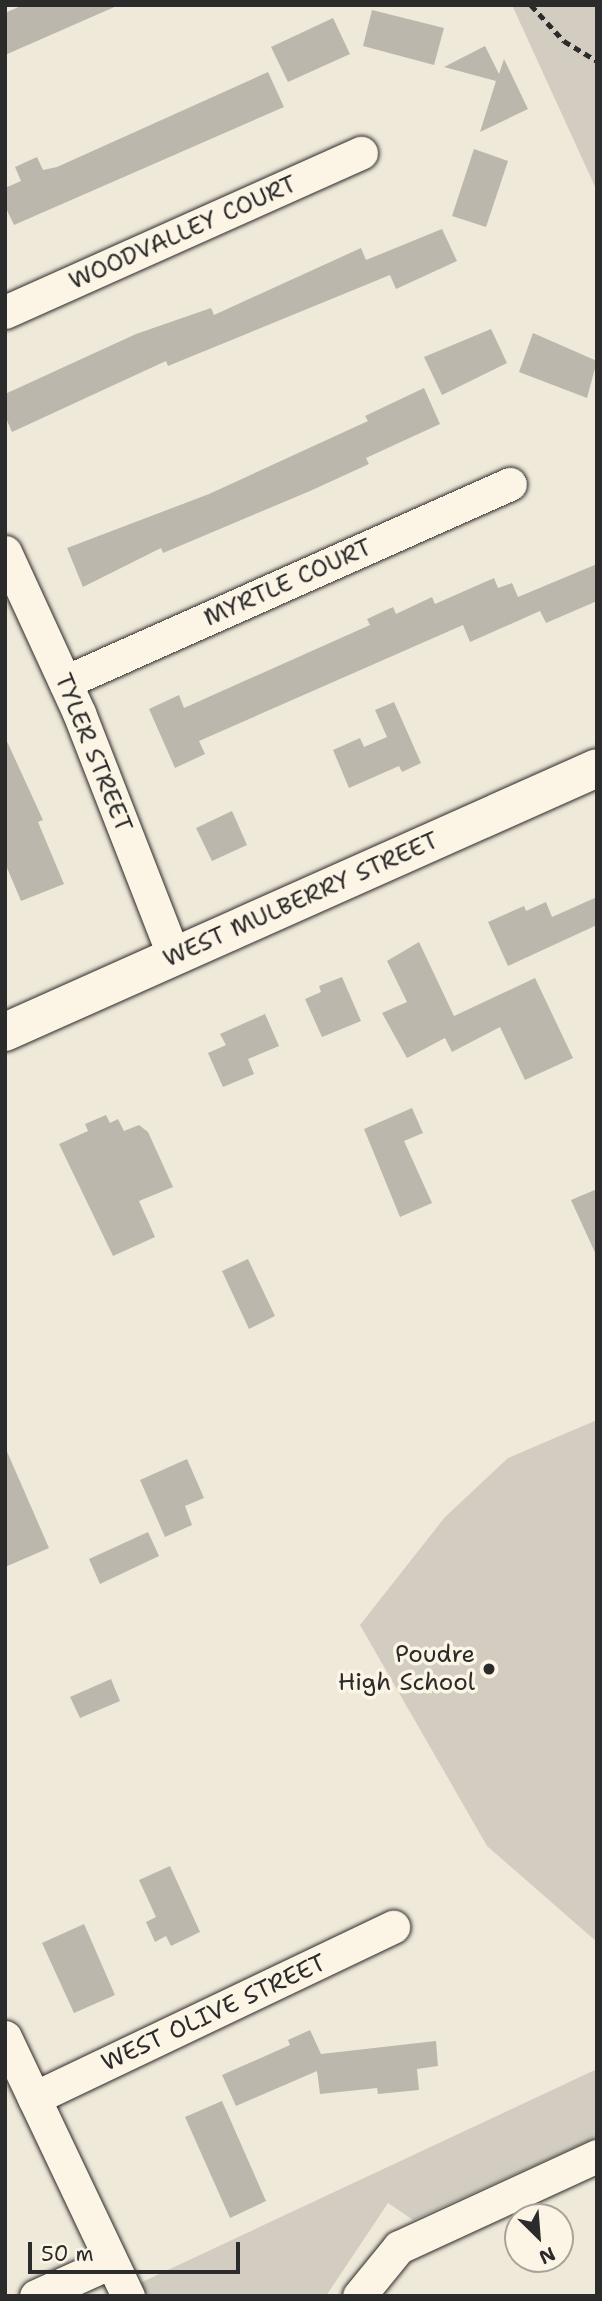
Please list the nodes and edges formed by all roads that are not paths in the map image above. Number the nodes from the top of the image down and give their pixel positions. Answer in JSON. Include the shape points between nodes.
{"nodes":[{"id":1,"x":361,"y":153,"type":"dead end"},
{"id":2,"x":5,"y":312,"type":"edge"},
{"id":3,"x":510,"y":484,"type":"dead end"},
{"id":4,"x":5,"y":552,"type":"edge"},
{"id":5,"x":65,"y":682,"type":"junction"},
{"id":6,"x":597,"y":768,"type":"edge"},
{"id":7,"x":174,"y":957,"type":"junction"},
{"id":8,"x":5,"y":1032,"type":"edge"},
{"id":9,"x":393,"y":1927,"type":"dead end"},
{"id":10,"x":5,"y":2037,"type":"edge"},
{"id":11,"x":34,"y":2098,"type":"junction"},
{"id":12,"x":597,"y":2156,"type":"edge"},
{"id":13,"x":109,"y":2263,"type":"junction"},
{"id":14,"x":36,"y":2296,"type":"edge"},
{"id":15,"x":128,"y":2296,"type":"edge"},
{"id":16,"x":359,"y":2296,"type":"edge"}],
"edges":[{"from":1,"to":2,"type":"street","name":"WOODVALLEY COURT"},
{"from":3,"to":5,"type":"street","name":"MYRTLE COURT"},
{"from":4,"to":5,"type":"street","name":"TYLER STREET"},
{"from":5,"to":7,"type":"street","name":"TYLER STREET"},
{"from":6,"to":7,"type":"main road","name":"WEST MULBERRY STREET"},
{"from":7,"to":8,"type":"main road","name":"WEST MULBERRY STREET"},
{"from":9,"to":11,"type":"street","name":"WEST OLIVE STREET"},
{"from":10,"to":11,"type":"street"},
{"from":11,"to":13,"type":"street"},
{"from":12,"to":16,"type":"street","via":[[399,2247]]},
{"from":13,"to":14,"type":"street"},
{"from":13,"to":15,"type":"street"}]}
